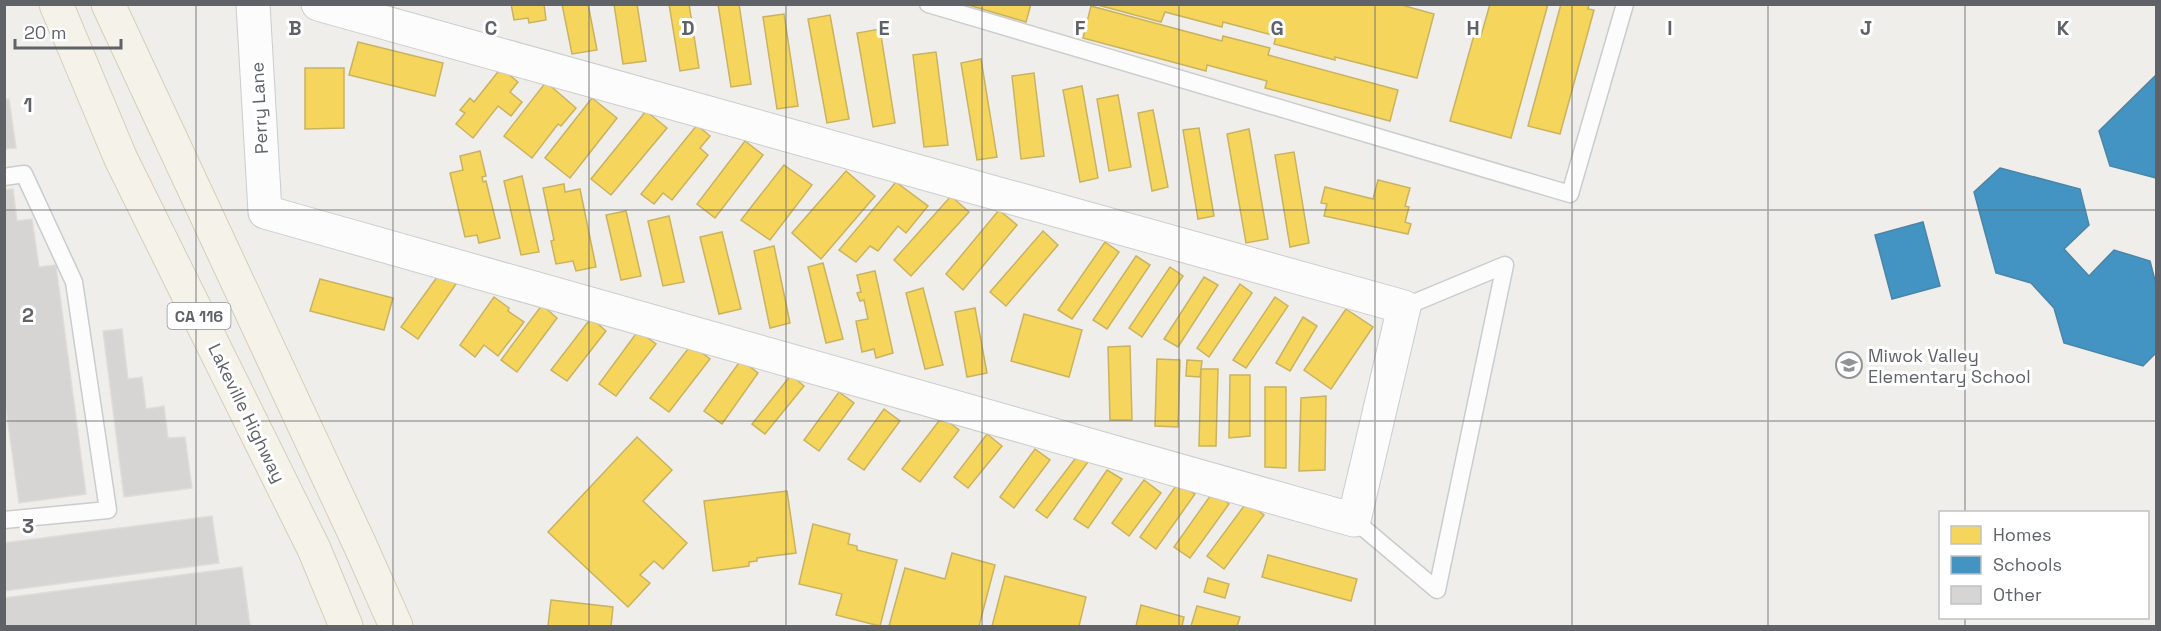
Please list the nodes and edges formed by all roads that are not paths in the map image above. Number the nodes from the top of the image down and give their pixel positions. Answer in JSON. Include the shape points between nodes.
{"nodes":[{"id":1,"x":56,"y":4,"type":"edge"},
{"id":2,"x":108,"y":4,"type":"edge"},
{"id":3,"x":253,"y":4,"type":"edge"},
{"id":4,"x":318,"y":4,"type":"edge"},
{"id":5,"x":928,"y":4,"type":"edge"},
{"id":6,"x":1625,"y":4,"type":"edge"},
{"id":7,"x":4,"y":177,"type":"edge"},
{"id":8,"x":1404,"y":307,"type":"junction"},
{"id":9,"x":4,"y":520,"type":"edge"},
{"id":10,"x":1354,"y":520,"type":"junction"},
{"id":11,"x":346,"y":627,"type":"edge"},
{"id":12,"x":396,"y":627,"type":"edge"}],
"edges":[{"from":1,"to":11,"type":"main road","name":"Lakeville Highway","number":"CA 116","via":[[122,159],[314,549]]},
{"from":2,"to":12,"type":"main road","number":"CA 116"},
{"from":3,"to":10,"type":"street","name":"Perry Lane","via":[[265,212]]},
{"from":4,"to":8,"type":"street"},
{"from":5,"to":6,"type":"lane","via":[[1570,194]]},
{"from":7,"to":9,"type":"lane","via":[[24,174],[74,282],[108,510]]},
{"from":8,"to":10,"type":"street"},
{"from":8,"to":10,"type":"lane","via":[[1505,264],[1437,590]]}]}
